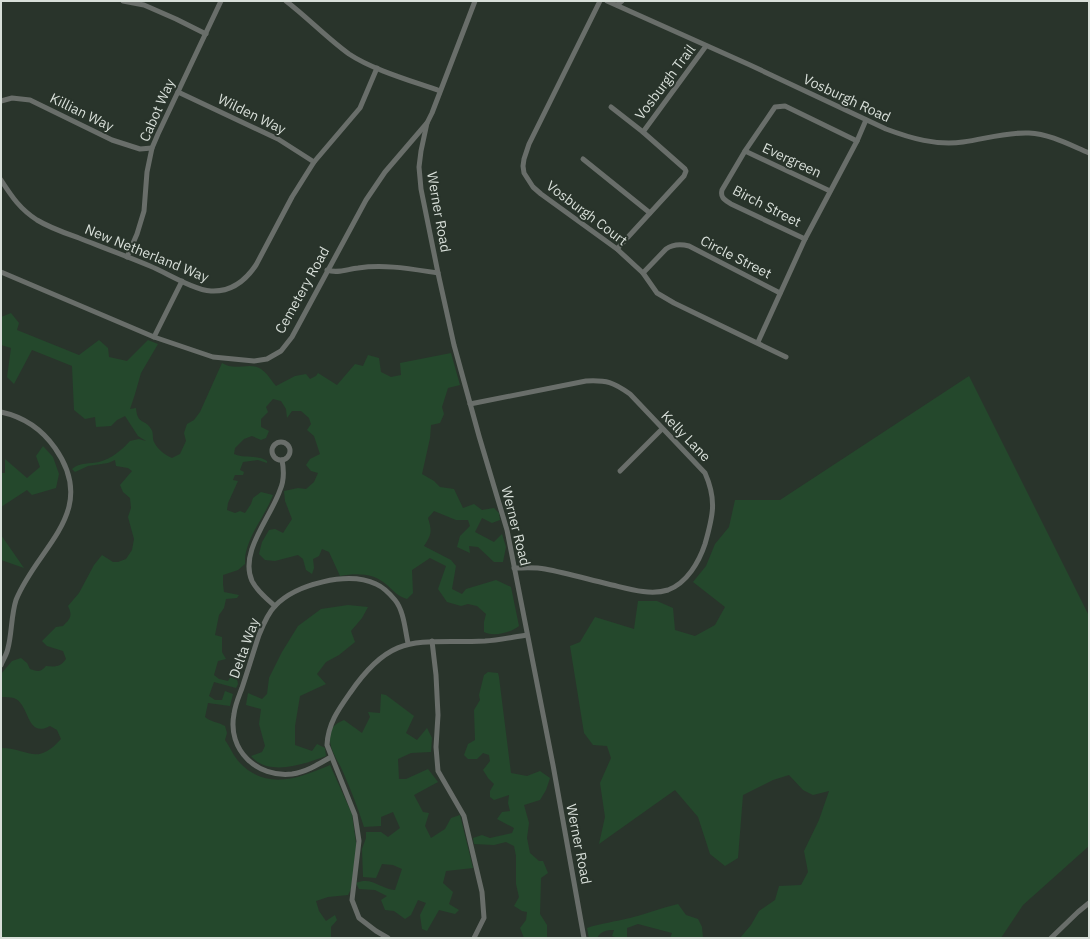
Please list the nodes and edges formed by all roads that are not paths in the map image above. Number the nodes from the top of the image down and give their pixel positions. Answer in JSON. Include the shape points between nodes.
{"nodes":[{"id":1,"x":123,"y":1,"type":"edge"},
{"id":2,"x":222,"y":1,"type":"edge"},
{"id":3,"x":286,"y":1,"type":"edge"},
{"id":4,"x":475,"y":1,"type":"edge"},
{"id":5,"x":600,"y":1,"type":"edge"},
{"id":6,"x":607,"y":1,"type":"edge"},
{"id":7,"x":622,"y":1,"type":"edge"},
{"id":8,"x":617,"y":5,"type":"junction"},
{"id":9,"x":206,"y":34,"type":"junction"},
{"id":10,"x":706,"y":46,"type":"junction"},
{"id":11,"x":377,"y":68,"type":"junction"},
{"id":12,"x":440,"y":91,"type":"junction"},
{"id":13,"x":178,"y":92,"type":"junction"},
{"id":14,"x":1,"y":101,"type":"edge"},
{"id":15,"x":611,"y":107,"type":"dead end"},
{"id":16,"x":866,"y":120,"type":"junction"},
{"id":17,"x":427,"y":123,"type":"junction"},
{"id":18,"x":643,"y":132,"type":"junction"},
{"id":19,"x":857,"y":141,"type":"junction"},
{"id":20,"x":152,"y":148,"type":"junction"},
{"id":21,"x":745,"y":151,"type":"junction"},
{"id":22,"x":1089,"y":153,"type":"edge"},
{"id":23,"x":583,"y":159,"type":"dead end"},
{"id":24,"x":314,"y":162,"type":"junction"},
{"id":25,"x":1,"y":180,"type":"edge"},
{"id":26,"x":830,"y":191,"type":"junction"},
{"id":27,"x":650,"y":213,"type":"junction"},
{"id":28,"x":805,"y":239,"type":"junction"},
{"id":29,"x":616,"y":249,"type":"junction"},
{"id":30,"x":128,"y":257,"type":"junction"},
{"id":31,"x":327,"y":270,"type":"junction"},
{"id":32,"x":1,"y":272,"type":"edge"},
{"id":33,"x":438,"y":273,"type":"junction"},
{"id":34,"x":643,"y":273,"type":"junction"},
{"id":35,"x":182,"y":282,"type":"junction"},
{"id":36,"x":780,"y":293,"type":"junction"},
{"id":37,"x":154,"y":337,"type":"junction"},
{"id":38,"x":758,"y":342,"type":"junction"},
{"id":39,"x":786,"y":357,"type":"dead end"},
{"id":40,"x":470,"y":404,"type":"junction"},
{"id":41,"x":1,"y":412,"type":"edge"},
{"id":42,"x":662,"y":429,"type":"junction"},
{"id":43,"x":282,"y":460,"type":"dead end"},
{"id":44,"x":620,"y":471,"type":"dead end"},
{"id":45,"x":514,"y":568,"type":"junction"},
{"id":46,"x":275,"y":606,"type":"junction"},
{"id":47,"x":527,"y":634,"type":"junction"},
{"id":48,"x":432,"y":640,"type":"junction"},
{"id":49,"x":408,"y":644,"type":"junction"},
{"id":50,"x":1,"y":665,"type":"edge"},
{"id":51,"x":331,"y":757,"type":"junction"},
{"id":52,"x":1089,"y":903,"type":"edge"},
{"id":53,"x":388,"y":938,"type":"edge"},
{"id":54,"x":474,"y":938,"type":"edge"},
{"id":55,"x":584,"y":938,"type":"edge"},
{"id":56,"x":1051,"y":938,"type":"edge"}],
"edges":[{"from":1,"to":9,"type":"street","via":[[144,5]]},
{"from":2,"to":9,"type":"street","name":"Cabot Way"},
{"from":3,"to":11,"type":"street","via":[[349,54]]},
{"from":4,"to":12,"type":"street","name":"Cemetery Road"},
{"from":5,"to":29,"type":"street","name":"Vosburgh Court","via":[[529,144],[523,166],[527,179],[541,194]]},
{"from":6,"to":8,"type":"street","name":"Vosburgh Road"},
{"from":7,"to":8,"type":"street"},
{"from":8,"to":10,"type":"street","name":"Vosburgh Road"},
{"from":9,"to":13,"type":"street","name":"Cabot Way"},
{"from":10,"to":16,"type":"street","name":"Vosburgh Road"},
{"from":10,"to":18,"type":"street","name":"Vosburgh Trail"},
{"from":11,"to":12,"type":"street"},
{"from":11,"to":24,"type":"street","name":"New Netherland Way","via":[[360,108]]},
{"from":12,"to":17,"type":"street","name":"Cemetery Road"},
{"from":13,"to":20,"type":"street","name":"Cabot Way"},
{"from":13,"to":24,"type":"street","name":"Wilden Way","via":[[278,139]]},
{"from":14,"to":20,"type":"street","name":"Killian Way","via":[[12,98],[30,100],[112,140],[140,149]]},
{"from":15,"to":18,"type":"street","name":"Vosburgh Trail"},
{"from":16,"to":19,"type":"street"},
{"from":16,"to":22,"type":"street","name":"Vosburgh Road","via":[[907,137],[944,143],[962,143],[1006,133],[1029,133],[1044,135]]},
{"from":17,"to":31,"type":"street","name":"Cemetery Road","via":[[385,172]]},
{"from":17,"to":33,"type":"street","name":"Werner Road","via":[[420,167]]},
{"from":18,"to":27,"type":"street","name":"Vosburgh Trail","via":[[686,171]]},
{"from":19,"to":21,"type":"street","via":[[785,106],[780,106],[771,112]]},
{"from":19,"to":26,"type":"street"},
{"from":20,"to":30,"type":"street","name":"Cabot Way","via":[[144,211]]},
{"from":21,"to":26,"type":"street","name":"Evergreen"},
{"from":21,"to":28,"type":"street","name":"Birch Street","via":[[722,190],[723,199]]},
{"from":23,"to":27,"type":"street"},
{"from":24,"to":35,"type":"street","name":"New Netherland Way","via":[[256,265],[241,283],[216,291]]},
{"from":25,"to":30,"type":"street","name":"New Netherland Way","via":[[19,207],[38,221]]},
{"from":26,"to":28,"type":"street"},
{"from":27,"to":29,"type":"street","name":"Vosburgh Trail"},
{"from":28,"to":36,"type":"street"},
{"from":29,"to":34,"type":"street","name":"Vosburgh Court"},
{"from":30,"to":35,"type":"street","name":"New Netherland Way"},
{"from":31,"to":33,"type":"street","via":[[394,267]]},
{"from":31,"to":37,"type":"street","name":"Cemetery Road","via":[[292,337],[281,351],[267,359],[254,361],[213,356]]},
{"from":32,"to":37,"type":"street","name":"Cemetery Road"},
{"from":33,"to":40,"type":"street","name":"Werner Road"},
{"from":34,"to":36,"type":"street","name":"Circle Street","via":[[670,246],[682,244]]},
{"from":34,"to":38,"type":"street","name":"Vosburgh Court","via":[[656,293]]},
{"from":35,"to":37,"type":"street"},
{"from":36,"to":38,"type":"street"},
{"from":38,"to":39,"type":"street","name":"Vosburgh Court"},
{"from":40,"to":42,"type":"street","name":"Kelly Lane","via":[[601,380],[616,384],[630,394]]},
{"from":40,"to":45,"type":"street","name":"Werner Road","via":[[507,530]]},
{"from":41,"to":50,"type":"street","via":[[27,420],[48,438],[66,469],[70,483],[70,503],[65,519],[16,601],[8,649]]},
{"from":42,"to":44,"type":"street"},
{"from":42,"to":45,"type":"street","name":"Kelly Lane","via":[[705,473],[711,486],[714,504],[703,549],[694,568],[683,580],[668,589],[652,592],[543,568]]},
{"from":43,"to":46,"type":"street","via":[[280,491],[253,547],[248,569],[252,582]]},
{"from":45,"to":47,"type":"street","name":"Werner Road"},
{"from":46,"to":49,"type":"street","name":"Delta Way","via":[[303,588],[349,578],[363,580],[387,591],[396,601]]},
{"from":46,"to":51,"type":"street","name":"Delta Way","via":[[259,635],[234,714],[233,734],[243,755],[265,772],[293,774]]},
{"from":47,"to":48,"type":"street","via":[[484,641]]},
{"from":47,"to":55,"type":"street","name":"Werner Road"},
{"from":48,"to":49,"type":"street"},
{"from":48,"to":54,"type":"street","via":[[438,707],[438,770],[464,816],[482,892],[484,918]]},
{"from":49,"to":51,"type":"street","via":[[382,656],[362,675],[332,723],[328,734]]},
{"from":51,"to":53,"type":"street","via":[[355,816],[359,841],[352,900],[359,918]]},
{"from":52,"to":56,"type":"street"}]}
